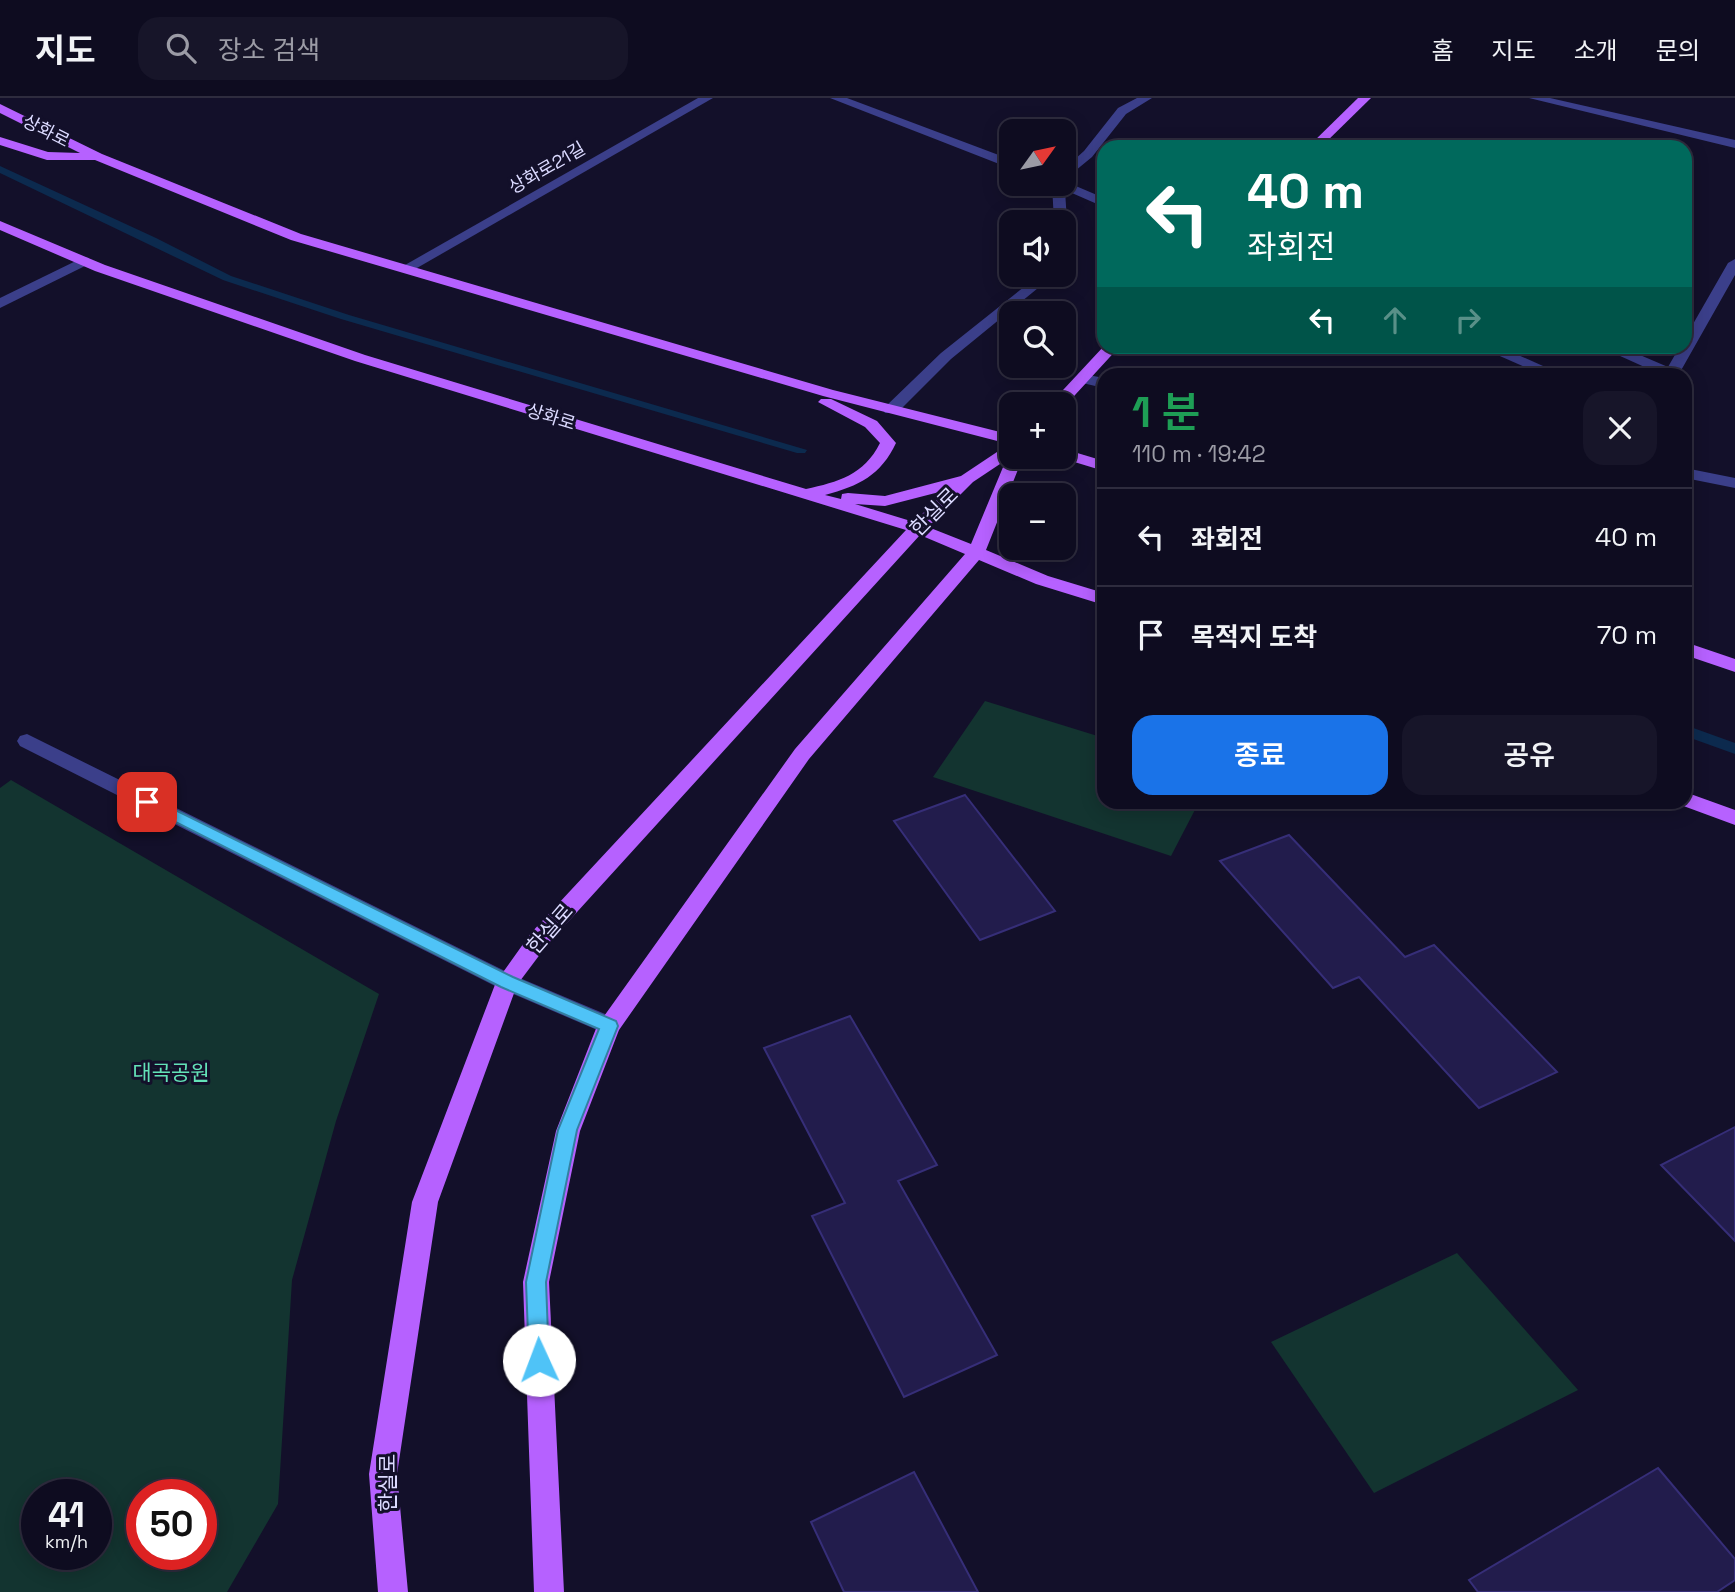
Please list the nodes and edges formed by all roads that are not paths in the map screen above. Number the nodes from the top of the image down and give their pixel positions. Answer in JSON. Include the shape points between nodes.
{"nodes":[{"id":1,"x":707,"y":98,"type":"edge"},
{"id":2,"x":836,"y":98,"type":"edge"},
{"id":3,"x":1146,"y":98,"type":"edge"},
{"id":4,"x":1365,"y":98,"type":"edge"},
{"id":5,"x":1535,"y":98,"type":"edge"},
{"id":6,"x":0,"y":108,"type":"edge"},
{"id":7,"x":1099,"y":140,"type":"edge"},
{"id":8,"x":1321,"y":140,"type":"edge"},
{"id":9,"x":0,"y":141,"type":"edge"},
{"id":10,"x":1097,"y":143,"type":"edge"},
{"id":11,"x":1735,"y":144,"type":"edge"},
{"id":12,"x":98,"y":157,"type":"junction"},
{"id":13,"x":999,"y":159,"type":"edge"},
{"id":14,"x":1076,"y":165,"type":"edge"},
{"id":15,"x":1076,"y":191,"type":"edge"},
{"id":16,"x":1097,"y":200,"type":"edge"},
{"id":17,"x":0,"y":225,"type":"edge"},
{"id":18,"x":84,"y":261,"type":"junction"},
{"id":19,"x":1735,"y":263,"type":"edge"},
{"id":20,"x":405,"y":269,"type":"junction"},
{"id":21,"x":1032,"y":287,"type":"edge"},
{"id":22,"x":0,"y":304,"type":"edge"},
{"id":23,"x":1692,"y":340,"type":"edge"},
{"id":24,"x":1106,"y":354,"type":"edge"},
{"id":25,"x":1504,"y":354,"type":"edge"},
{"id":26,"x":1624,"y":354,"type":"edge"},
{"id":27,"x":1679,"y":354,"type":"edge"},
{"id":28,"x":1683,"y":356,"type":"joint"},
{"id":29,"x":1538,"y":368,"type":"edge"},
{"id":30,"x":1658,"y":368,"type":"edge"},
{"id":31,"x":1676,"y":368,"type":"edge"},
{"id":32,"x":772,"y":376,"type":"junction"},
{"id":33,"x":1083,"y":379,"type":"junction"},
{"id":34,"x":1097,"y":382,"type":"edge"},
{"id":35,"x":1070,"y":392,"type":"edge"},
{"id":36,"x":891,"y":410,"type":"junction"},
{"id":37,"x":999,"y":437,"type":"edge"},
{"id":38,"x":999,"y":457,"type":"edge"},
{"id":39,"x":1076,"y":458,"type":"edge"},
{"id":40,"x":1097,"y":464,"type":"edge"},
{"id":41,"x":1010,"y":469,"type":"edge"},
{"id":42,"x":1692,"y":474,"type":"edge"},
{"id":43,"x":967,"y":479,"type":"junction"},
{"id":44,"x":1735,"y":483,"type":"edge"},
{"id":45,"x":804,"y":494,"type":"junction"},
{"id":46,"x":917,"y":528,"type":"junction"},
{"id":47,"x":976,"y":553,"type":"junction"},
{"id":48,"x":1097,"y":597,"type":"edge"},
{"id":49,"x":1692,"y":651,"type":"edge"},
{"id":50,"x":1735,"y":666,"type":"edge"},
{"id":51,"x":27,"y":741,"type":"dead end"},
{"id":52,"x":1692,"y":802,"type":"edge"},
{"id":53,"x":1735,"y":818,"type":"edge"},
{"id":54,"x":507,"y":982,"type":"junction"},
{"id":55,"x":609,"y":1026,"type":"junction"},
{"id":56,"x":393,"y":1592,"type":"edge"},
{"id":57,"x":549,"y":1592,"type":"edge"}],
"edges":[{"from":1,"to":20,"type":"street","name":"상화로21길"},
{"from":2,"to":13,"type":"street"},
{"from":3,"to":7,"type":"street","via":[[1122,111]]},
{"from":4,"to":8,"type":"main road"},
{"from":5,"to":11,"type":"street"},
{"from":6,"to":12,"type":"main road","name":"상화로"},
{"from":9,"to":12,"type":"main road","via":[[47,156]]},
{"from":10,"to":14,"type":"street"},
{"from":12,"to":20,"type":"main road","name":"상화로","via":[[296,237]]},
{"from":15,"to":16,"type":"street"},
{"from":17,"to":18,"type":"main road","name":"상화로"},
{"from":18,"to":22,"type":"street"},
{"from":18,"to":45,"type":"main road","name":"상화로","via":[[360,358]]},
{"from":19,"to":23,"type":"street"},
{"from":20,"to":32,"type":"main road","name":"상화로"},
{"from":21,"to":36,"type":"street","via":[[946,356]]},
{"from":24,"to":33,"type":"main road"},
{"from":25,"to":29,"type":"street"},
{"from":26,"to":30,"type":"street"},
{"from":27,"to":28,"type":"street"},
{"from":28,"to":31,"type":"street"},
{"from":32,"to":36,"type":"main road","name":"상화로"},
{"from":32,"to":45,"type":"main road","via":[[871,424],[888,443],[880,462],[860,478]]},
{"from":33,"to":34,"type":"street"},
{"from":33,"to":35,"type":"main road"},
{"from":36,"to":37,"type":"main road","name":"상화로"},
{"from":38,"to":43,"type":"main road"},
{"from":39,"to":40,"type":"main road"},
{"from":41,"to":47,"type":"main road"},
{"from":42,"to":44,"type":"street"},
{"from":43,"to":45,"type":"main road","via":[[885,501]]},
{"from":43,"to":46,"type":"main road","name":"한실로"},
{"from":45,"to":46,"type":"main road","name":"상화로"},
{"from":46,"to":47,"type":"main road","name":"상화로"},
{"from":46,"to":54,"type":"main road","name":"한실로","via":[[539,939]]},
{"from":47,"to":48,"type":"main road","name":"상화로"},
{"from":47,"to":55,"type":"main road","via":[[803,754]]},
{"from":49,"to":50,"type":"main road"},
{"from":51,"to":54,"type":"street"},
{"from":52,"to":53,"type":"main road"},
{"from":54,"to":55,"type":"street"},
{"from":54,"to":56,"type":"main road","name":"한실로","via":[[425,1202],[383,1475]]},
{"from":55,"to":57,"type":"main road","via":[[568,1130],[536,1282]]}]}
